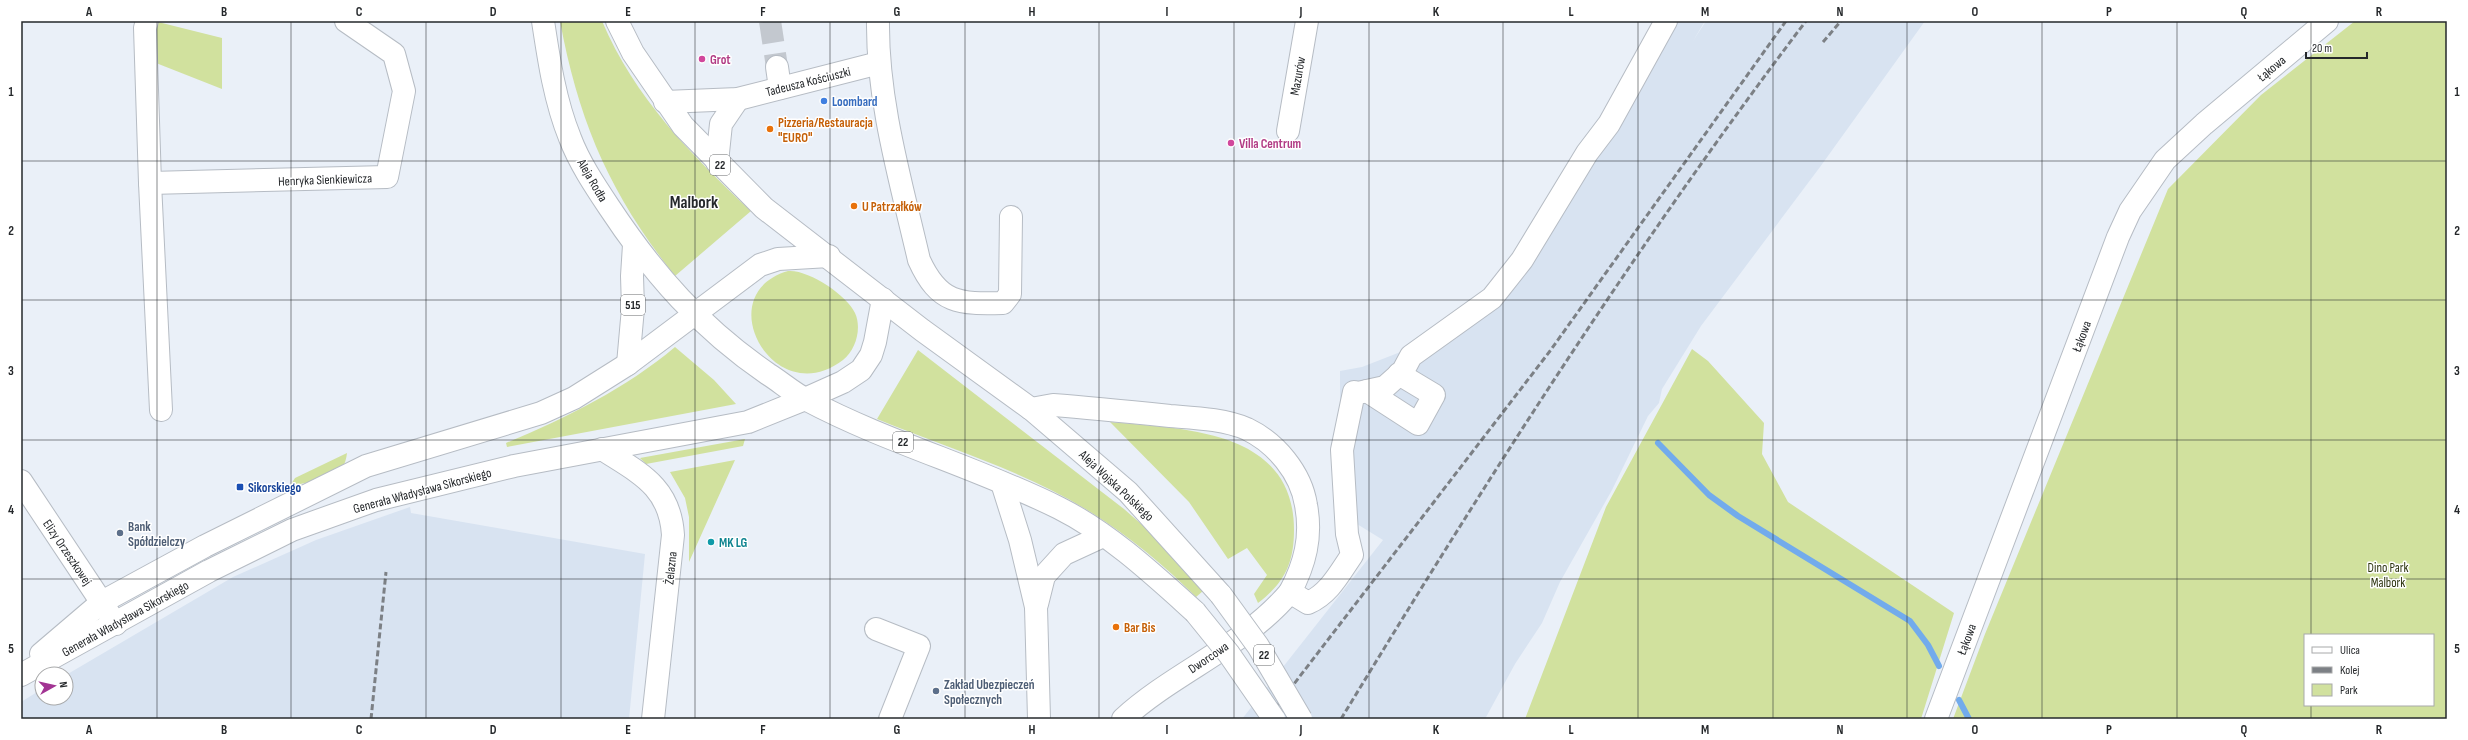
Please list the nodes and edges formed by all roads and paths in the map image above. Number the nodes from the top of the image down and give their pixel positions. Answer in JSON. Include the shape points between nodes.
{"nodes":[{"id":1,"x":146,"y":21,"type":"edge"},
{"id":2,"x":346,"y":21,"type":"edge"},
{"id":3,"x":543,"y":21,"type":"edge"},
{"id":4,"x":617,"y":21,"type":"edge"},
{"id":5,"x":878,"y":21,"type":"edge"},
{"id":6,"x":1306,"y":21,"type":"edge"},
{"id":7,"x":1666,"y":21,"type":"edge"},
{"id":8,"x":2327,"y":21,"type":"edge"},
{"id":9,"x":879,"y":63,"type":"junction"},
{"id":10,"x":777,"y":67,"type":"tunnel mouth"},
{"id":11,"x":780,"y":88,"type":"junction"},
{"id":12,"x":738,"y":99,"type":"junction"},
{"id":13,"x":666,"y":102,"type":"junction"},
{"id":14,"x":1288,"y":130,"type":"dead end"},
{"id":15,"x":717,"y":162,"type":"junction"},
{"id":16,"x":150,"y":184,"type":"junction"},
{"id":17,"x":1011,"y":217,"type":"dead end"},
{"id":18,"x":634,"y":245,"type":"junction"},
{"id":19,"x":829,"y":256,"type":"junction"},
{"id":20,"x":883,"y":299,"type":"junction"},
{"id":21,"x":694,"y":315,"type":"junction"},
{"id":22,"x":628,"y":364,"type":"junction"},
{"id":23,"x":1399,"y":374,"type":"junction"},
{"id":24,"x":1367,"y":391,"type":"junction"},
{"id":25,"x":805,"y":399,"type":"junction"},
{"id":26,"x":1032,"y":409,"type":"junction"},
{"id":27,"x":161,"y":410,"type":"dead end"},
{"id":28,"x":602,"y":449,"type":"junction"},
{"id":29,"x":21,"y":481,"type":"edge"},
{"id":30,"x":1002,"y":483,"type":"junction"},
{"id":31,"x":1103,"y":536,"type":"junction"},
{"id":32,"x":1290,"y":592,"type":"junction"},
{"id":33,"x":102,"y":602,"type":"junction"},
{"id":34,"x":1036,"y":607,"type":"junction"},
{"id":35,"x":116,"y":624,"type":"junction"},
{"id":36,"x":876,"y":629,"type":"dead end"},
{"id":37,"x":21,"y":671,"type":"edge"},
{"id":38,"x":21,"y":675,"type":"edge"},
{"id":39,"x":653,"y":719,"type":"edge"},
{"id":40,"x":890,"y":719,"type":"edge"},
{"id":41,"x":1039,"y":719,"type":"edge"},
{"id":42,"x":1122,"y":719,"type":"edge"},
{"id":43,"x":1274,"y":719,"type":"edge"},
{"id":44,"x":1301,"y":719,"type":"edge"},
{"id":45,"x":1936,"y":719,"type":"edge"}],
"edges":[{"from":1,"to":16,"type":"main road"},
{"from":2,"to":16,"type":"main road","name":"Henryka Sienkiewicza","via":[[394,54],[404,92],[387,177]]},
{"from":3,"to":18,"type":"main road","name":"Aleja Rodła","number":"22","via":[[554,88],[570,140],[599,192]]},
{"from":4,"to":13,"type":"main road","number":"22","via":[[633,53]]},
{"from":5,"to":9,"type":"main road"},
{"from":6,"to":14,"type":"main road","name":"Mazurów"},
{"from":7,"to":23,"type":"main road","via":[[1609,124],[1587,153],[1518,265],[1492,298],[1411,356]]},
{"from":8,"to":45,"type":"main road","name":"Łąkowa","via":[[2165,160],[2130,211],[2115,244]]},
{"from":9,"to":11,"type":"main road","name":"Tadeusza Kościuszki"},
{"from":9,"to":17,"type":"main road","via":[[898,169],[919,260],[927,277],[942,294],[967,304],[1003,303],[1010,294]]},
{"from":10,"to":11,"type":"main road"},
{"from":11,"to":12,"type":"main road","name":"Tadeusza Kościuszki"},
{"from":12,"to":13,"type":"main road","name":"Tadeusza Kościuszki"},
{"from":12,"to":15,"type":"main road","via":[[721,124]]},
{"from":13,"to":15,"type":"main road","number":"22","via":[[683,126]]},
{"from":15,"to":19,"type":"main road","number":"22","via":[[764,208]]},
{"from":16,"to":27,"type":"main road"},
{"from":18,"to":21,"type":"main road","name":"Aleja Rodła","number":"22","via":[[669,289]]},
{"from":18,"to":22,"type":"main road","number":"515","via":[[633,308]]},
{"from":19,"to":20,"type":"main road","number":"22"},
{"from":19,"to":21,"type":"main road","name":"Generała Władysława Sikorskiego","via":[[778,259],[760,265]]},
{"from":20,"to":25,"type":"main road","name":"Generała Władysława Sikorskiego","via":[[876,342],[861,370],[843,382]]},
{"from":20,"to":26,"type":"main road","name":"Aleja Wojska Polskiego","number":"22"},
{"from":21,"to":22,"type":"main road","name":"Generała Władysława Sikorskiego"},
{"from":21,"to":25,"type":"main road","number":"22","via":[[739,354]]},
{"from":22,"to":33,"type":"main road","name":"Generała Władysława Sikorskiego","via":[[574,398],[541,413],[366,466],[205,546]]},
{"from":23,"to":24,"type":"main road","via":[[1385,387]]},
{"from":23,"to":24,"type":"main road","via":[[1434,395],[1418,424]]},
{"from":24,"to":32,"type":"main road","via":[[1354,392],[1342,450],[1347,534],[1352,555],[1321,597],[1308,603]]},
{"from":25,"to":28,"type":"main road","name":"Generała Władysława Sikorskiego","via":[[748,422]]},
{"from":25,"to":30,"type":"main road","number":"22","via":[[863,426]]},
{"from":26,"to":32,"type":"main road","name":"Dworcowa","via":[[1053,405],[1198,419],[1231,424],[1270,443],[1286,460],[1299,480],[1310,524],[1301,572]]},
{"from":26,"to":44,"type":"main road","name":"Aleja Wojska Polskiego","number":"22","bridge":true,"via":[[1128,492],[1221,595],[1258,646]]},
{"from":28,"to":35,"type":"main road","name":"Generała Władysława Sikorskiego","via":[[514,466],[376,500],[292,530],[209,571]]},
{"from":28,"to":39,"type":"main road","name":"Żelazna","via":[[655,486],[665,500],[672,518],[673,535],[663,643]]},
{"from":29,"to":33,"type":"main road","name":"Elizy Orzeszkowej"},
{"from":30,"to":31,"type":"main road","number":"22","via":[[1060,508]]},
{"from":30,"to":34,"type":"main road","via":[[1020,540]]},
{"from":31,"to":34,"type":"main road","via":[[1064,554],[1044,576]]},
{"from":31,"to":43,"type":"main road","number":"22","bridge":true,"via":[[1195,612],[1229,654]]},
{"from":32,"to":42,"type":"main road","name":"Dworcowa","via":[[1267,617],[1176,678]]},
{"from":33,"to":35,"type":"main road","name":"Elizy Orzeszkowej"},
{"from":33,"to":37,"type":"main road","name":"Generała Władysława Sikorskiego"},
{"from":34,"to":41,"type":"main road"},
{"from":35,"to":38,"type":"main road","name":"Generała Władysława Sikorskiego"},
{"from":36,"to":40,"type":"main road","via":[[919,646]]}]}
